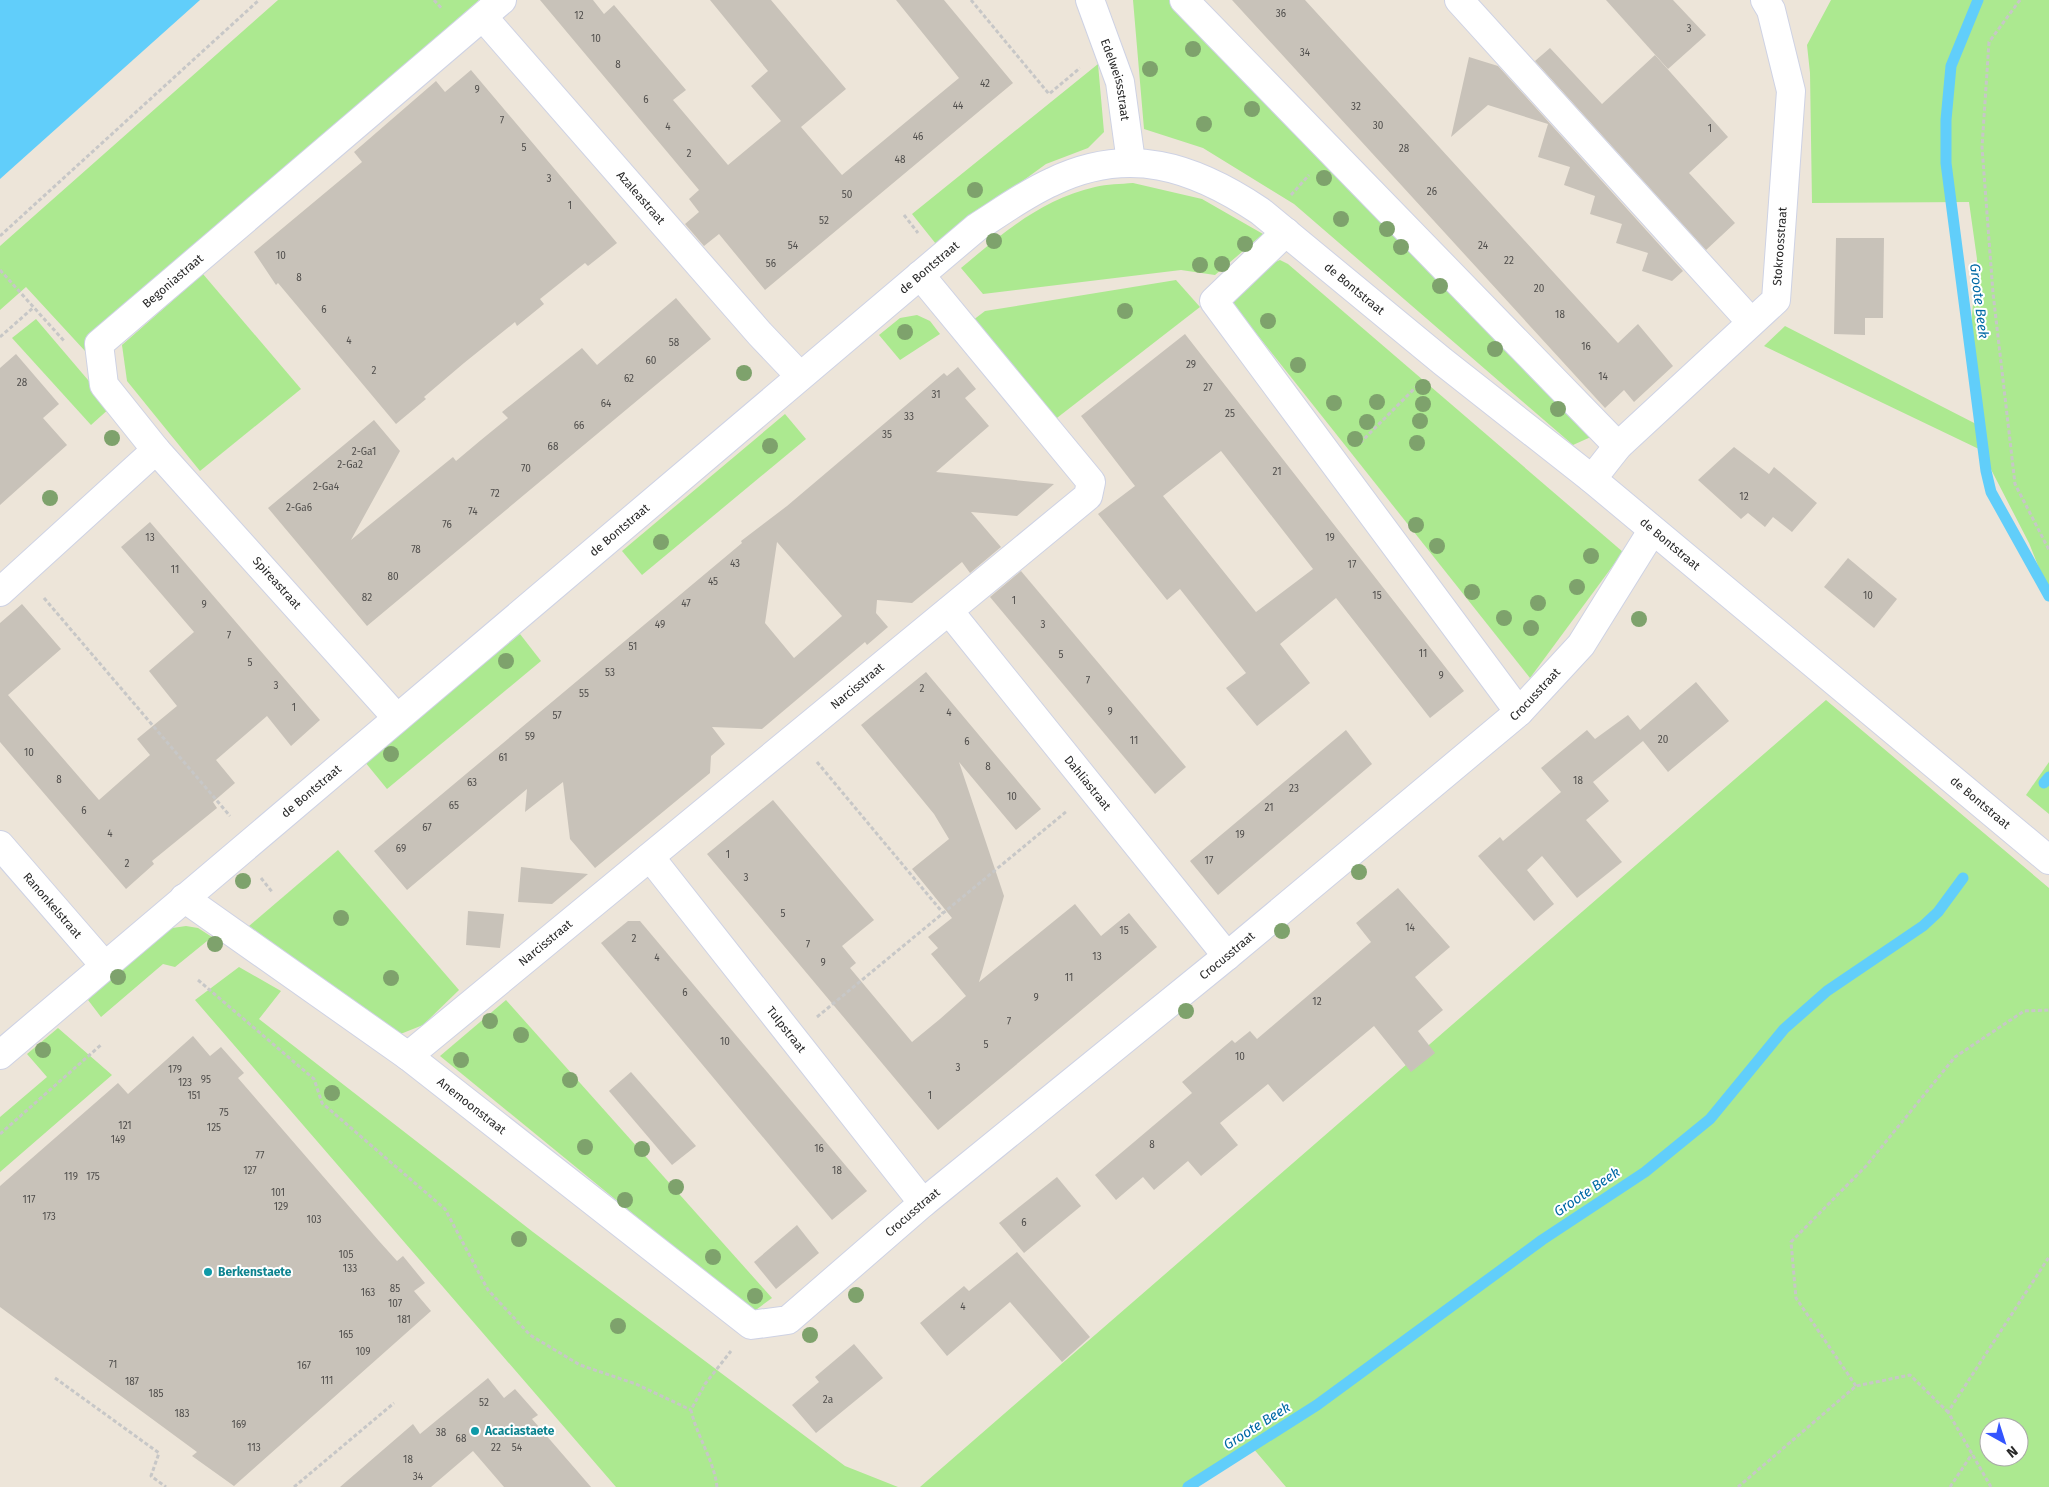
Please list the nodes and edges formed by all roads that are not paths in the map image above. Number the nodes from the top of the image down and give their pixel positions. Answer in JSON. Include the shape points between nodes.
{"nodes":[{"id":1,"x":1184,"y":0,"type":"edge"},
{"id":2,"x":1459,"y":0,"type":"edge"},
{"id":3,"x":1766,"y":0,"type":"edge"},
{"id":4,"x":1092,"y":1,"type":"edge"},
{"id":5,"x":493,"y":8,"type":"edge"},
{"id":6,"x":1131,"y":162,"type":"junction"},
{"id":7,"x":1278,"y":226,"type":"junction"},
{"id":8,"x":920,"y":275,"type":"junction"},
{"id":9,"x":1752,"y":322,"type":"junction"},
{"id":10,"x":800,"y":376,"type":"junction"},
{"id":11,"x":1618,"y":446,"type":"junction"},
{"id":12,"x":156,"y":450,"type":"junction"},
{"id":13,"x":1592,"y":479,"type":"junction"},
{"id":14,"x":1652,"y":531,"type":"junction"},
{"id":15,"x":0,"y":592,"type":"edge"},
{"id":16,"x":949,"y":611,"type":"junction"},
{"id":17,"x":1519,"y":712,"type":"junction"},
{"id":18,"x":397,"y":718,"type":"junction"},
{"id":19,"x":0,"y":845,"type":"edge"},
{"id":20,"x":650,"y":857,"type":"junction"},
{"id":21,"x":2049,"y":860,"type":"edge"},
{"id":22,"x":184,"y":898,"type":"junction"},
{"id":23,"x":1227,"y":956,"type":"junction"},
{"id":24,"x":105,"y":966,"type":"junction"},
{"id":25,"x":0,"y":1055,"type":"edge"},
{"id":26,"x":408,"y":1056,"type":"junction"},
{"id":27,"x":922,"y":1203,"type":"junction"},
{"id":28,"x":751,"y":1325,"type":"joint"}],
"edges":[{"from":1,"to":11,"type":"street"},
{"from":2,"to":9,"type":"street"},
{"from":3,"to":9,"type":"street","name":"Stokroosstraat","via":[[1791,91],[1776,300]]},
{"from":4,"to":6,"type":"street","name":"Edelweissstraat","via":[[1120,82]]},
{"from":5,"to":10,"type":"street","name":"Azaleastraat","via":[[760,334]]},
{"from":5,"to":12,"type":"street","name":"Begoniastraat","via":[[99,344],[104,385]]},
{"from":6,"to":7,"type":"street","name":"de Bontstraat","via":[[1190,172],[1227,189]]},
{"from":6,"to":8,"type":"street","name":"de Bontstraat","via":[[1104,165],[1053,181],[976,227]]},
{"from":7,"to":13,"type":"street","name":"de Bontstraat"},
{"from":7,"to":17,"type":"street","via":[[1214,301]]},
{"from":8,"to":10,"type":"street","name":"de Bontstraat"},
{"from":8,"to":16,"type":"street","name":"Narcisstraat","via":[[1090,482],[1088,496]]},
{"from":9,"to":11,"type":"street","name":"Stokroosstraat"},
{"from":10,"to":18,"type":"street","name":"de Bontstraat"},
{"from":11,"to":13,"type":"street","name":"Stokroosstraat"},
{"from":12,"to":15,"type":"street"},
{"from":12,"to":18,"type":"street","name":"Spireastraat"},
{"from":13,"to":14,"type":"street","name":"de Bontstraat"},
{"from":14,"to":17,"type":"street","name":"Crocusstraat","via":[[1582,645]]},
{"from":14,"to":21,"type":"street","name":"de Bontstraat"},
{"from":16,"to":20,"type":"street","name":"Narcisstraat"},
{"from":16,"to":23,"type":"street","name":"Dahliastraat"},
{"from":17,"to":23,"type":"street","name":"Crocusstraat"},
{"from":18,"to":22,"type":"street","name":"de Bontstraat"},
{"from":19,"to":24,"type":"street","name":"Ranonkelstraat"},
{"from":20,"to":26,"type":"street","name":"Narcisstraat"},
{"from":20,"to":27,"type":"street","name":"Tulpstraat"},
{"from":22,"to":24,"type":"street","name":"de Bontstraat"},
{"from":22,"to":26,"type":"street","name":"Anemoonstraat"},
{"from":23,"to":27,"type":"street","name":"Crocusstraat"},
{"from":24,"to":25,"type":"street","name":"de Bontstraat"},
{"from":26,"to":28,"type":"street","name":"Anemoonstraat"},
{"from":27,"to":28,"type":"street","name":"Crocusstraat","via":[[788,1320]]}]}
